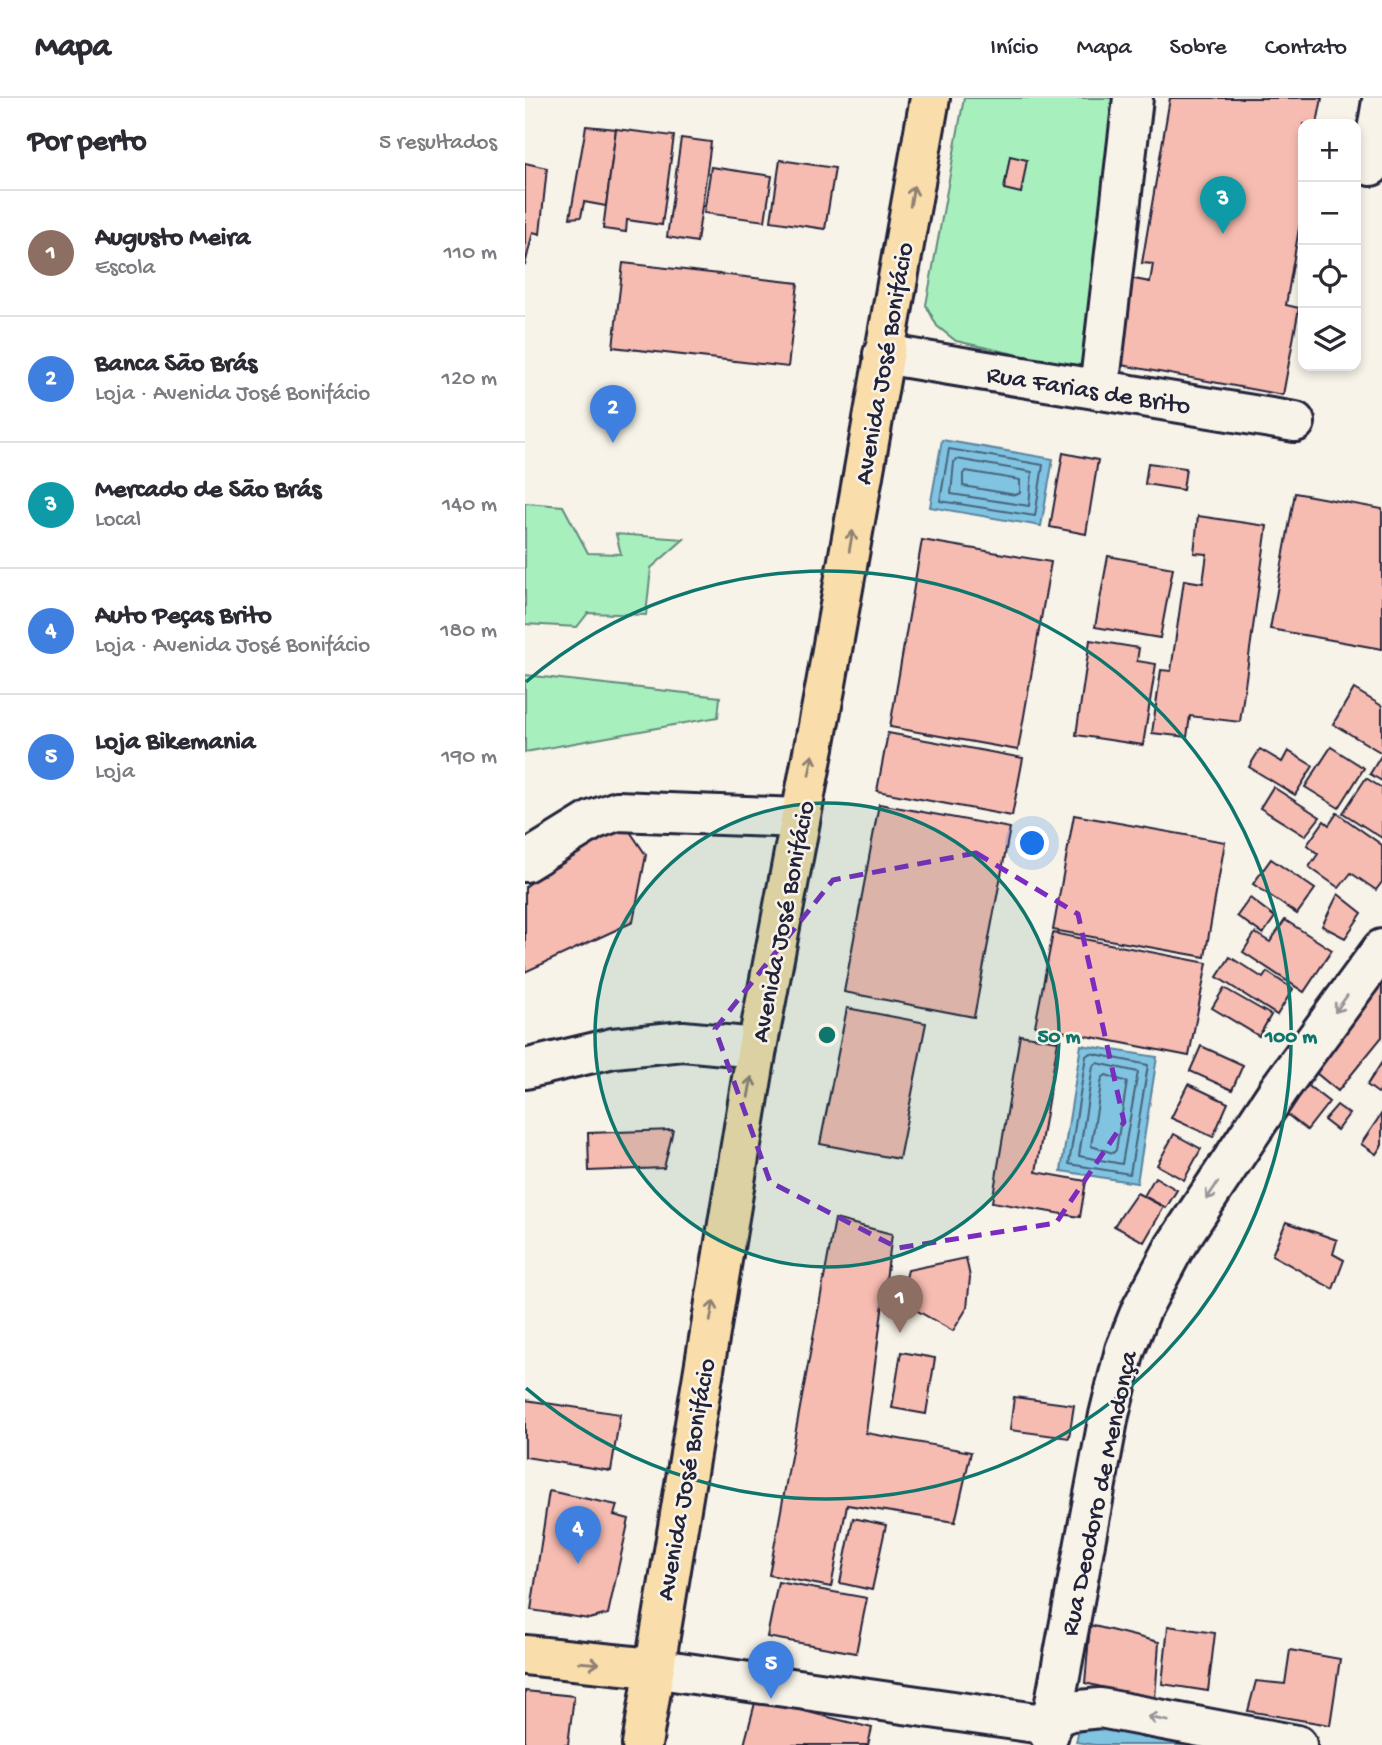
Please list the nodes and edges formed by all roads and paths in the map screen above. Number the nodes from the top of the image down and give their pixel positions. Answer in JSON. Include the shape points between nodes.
{"nodes":[{"id":1,"x":930,"y":98,"type":"edge"},
{"id":2,"x":1133,"y":98,"type":"edge"},
{"id":3,"x":1382,"y":101,"type":"edge"},
{"id":4,"x":1371,"y":166,"type":"dead end"},
{"id":5,"x":883,"y":354,"type":"junction"},
{"id":6,"x":1099,"y":390,"type":"junction"},
{"id":7,"x":1295,"y":422,"type":"dead end"},
{"id":8,"x":800,"y":818,"type":"junction"},
{"id":9,"x":525,"y":862,"type":"edge"},
{"id":10,"x":1381,"y":951,"type":"edge"},
{"id":11,"x":757,"y":1048,"type":"junction"},
{"id":12,"x":525,"y":1069,"type":"edge"},
{"id":13,"x":525,"y":1655,"type":"edge"},
{"id":14,"x":652,"y":1668,"type":"junction"},
{"id":15,"x":1050,"y":1730,"type":"edge"},
{"id":16,"x":642,"y":1745,"type":"edge"},
{"id":17,"x":1297,"y":1745,"type":"edge"}],
"edges":[{"from":5,"to":1,"type":"main road","name":"Avenida José Bonifácio","one_way":true},
{"from":2,"to":6,"type":"street"},
{"from":3,"to":4,"type":"street"},
{"from":5,"to":6,"type":"street","name":"Rua Farias de Brito"},
{"from":8,"to":5,"type":"main road","name":"Avenida José Bonifácio","one_way":true},
{"from":6,"to":7,"type":"street","name":"Rua Farias de Brito"},
{"from":8,"to":9,"type":"street","via":[[617,811],[593,820]]},
{"from":8,"to":11,"type":"main road","name":"Avenida José Bonifácio"},
{"from":10,"to":15,"type":"street","name":"Rua Deodoro de Mendonça","one_way":true,"via":[[1280,1088],[1174,1248],[1140,1310],[1109,1415]]},
{"from":11,"to":12,"type":"street","via":[[683,1041],[613,1048]]},
{"from":14,"to":11,"type":"main road","name":"Avenida José Bonifácio","one_way":true},
{"from":13,"to":14,"type":"main road","one_way":true},
{"from":14,"to":15,"type":"street"},
{"from":14,"to":16,"type":"main road","name":"Avenida José Bonifácio"},
{"from":17,"to":15,"type":"street","one_way":true,"via":[[1100,1708],[1071,1711]]}]}
